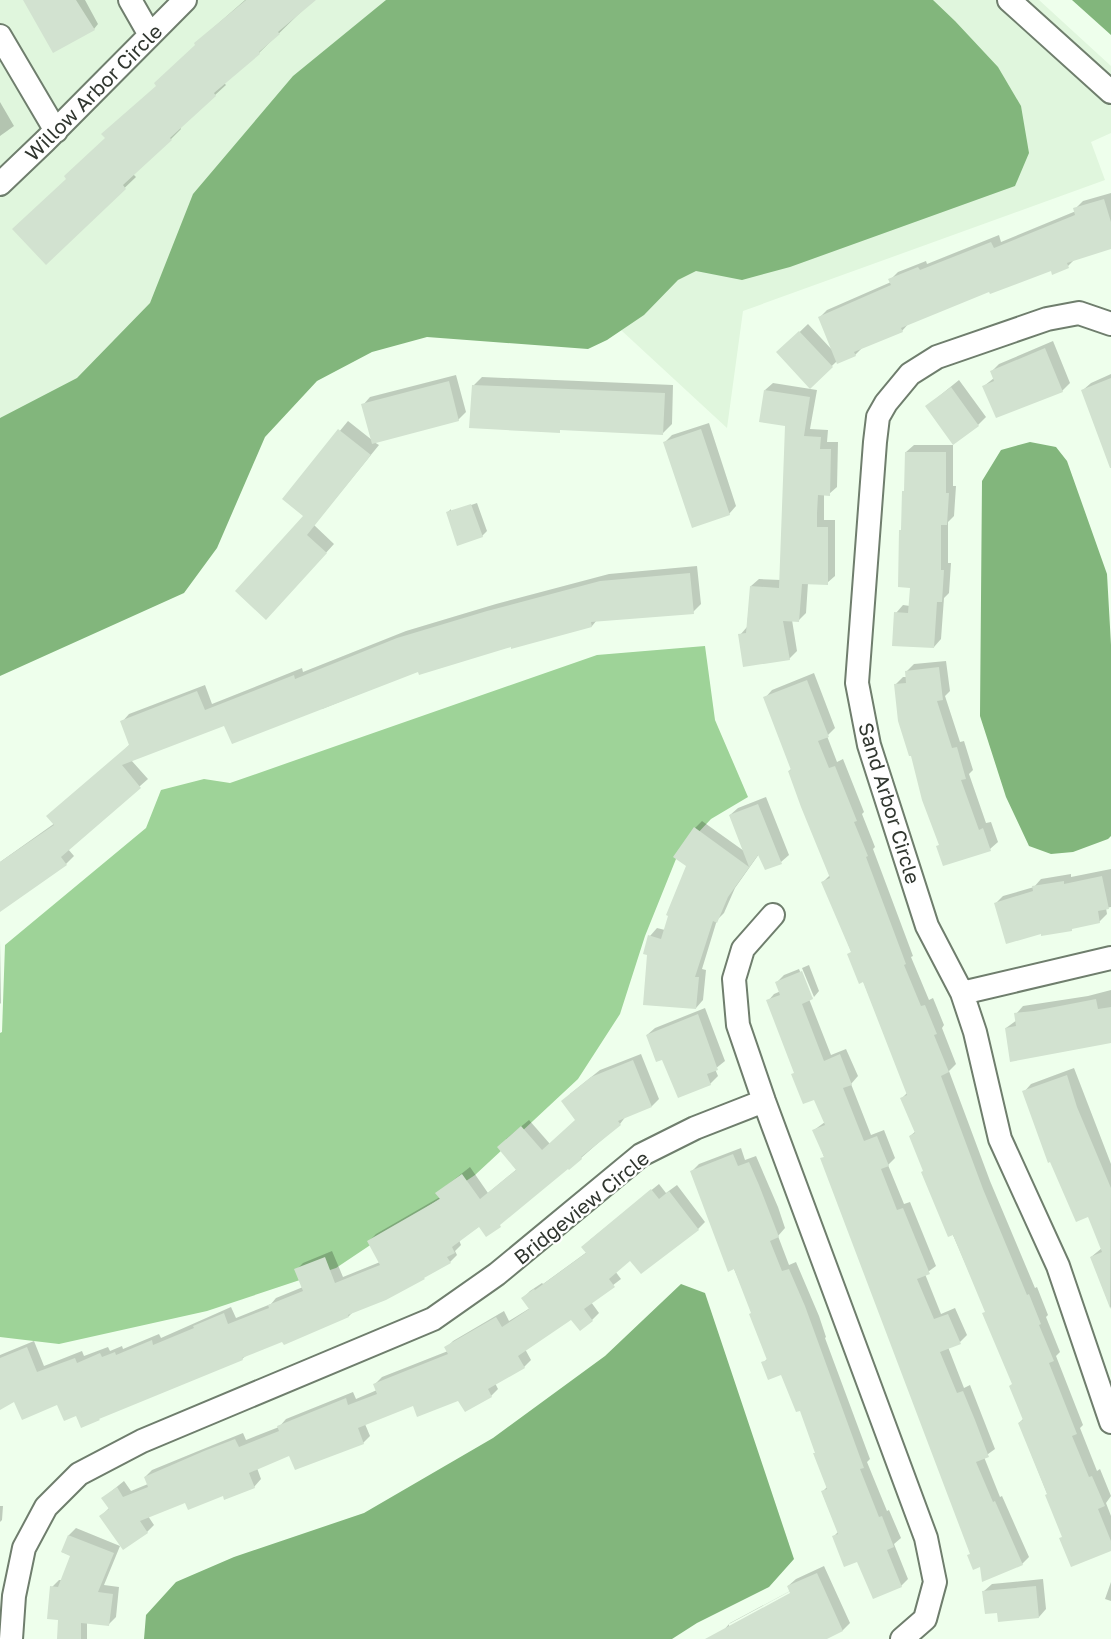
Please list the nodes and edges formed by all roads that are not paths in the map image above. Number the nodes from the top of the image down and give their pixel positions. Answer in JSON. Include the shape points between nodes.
{"nodes":[{"id":1,"x":130,"y":0,"type":"edge"},
{"id":2,"x":185,"y":0,"type":"edge"},
{"id":3,"x":1009,"y":0,"type":"edge"},
{"id":4,"x":150,"y":35,"type":"junction"},
{"id":5,"x":0,"y":36,"type":"edge"},
{"id":6,"x":1111,"y":92,"type":"edge"},
{"id":7,"x":56,"y":131,"type":"junction"},
{"id":8,"x":0,"y":184,"type":"edge"},
{"id":9,"x":1111,"y":324,"type":"edge"},
{"id":10,"x":773,"y":915,"type":"dead end"},
{"id":11,"x":1111,"y":958,"type":"edge"},
{"id":12,"x":962,"y":993,"type":"junction"},
{"id":13,"x":764,"y":1101,"type":"junction"},
{"id":14,"x":1111,"y":1422,"type":"edge"},
{"id":15,"x":11,"y":1639,"type":"edge"},
{"id":16,"x":902,"y":1639,"type":"edge"}],
"edges":[{"from":1,"to":4,"type":"street"},
{"from":2,"to":4,"type":"street","name":"Willow Arbor Circle"},
{"from":3,"to":6,"type":"street"},
{"from":4,"to":7,"type":"street","name":"Willow Arbor Circle"},
{"from":5,"to":7,"type":"street"},
{"from":7,"to":8,"type":"street","name":"Willow Arbor Circle"},
{"from":9,"to":12,"type":"street","name":"Sand Arbor Circle","via":[[1078,313],[1047,319],[937,357],[910,374],[878,417],[857,682],[869,745],[927,926]]},
{"from":10,"to":13,"type":"street","via":[[743,949],[734,979],[738,1025]]},
{"from":11,"to":12,"type":"street"},
{"from":12,"to":14,"type":"street","name":"Sand Arbor Circle","via":[[1000,1139],[1058,1266]]},
{"from":13,"to":15,"type":"street","name":"Bridgeview Circle","via":[[695,1128],[641,1155],[497,1274],[433,1319],[142,1440],[79,1474],[46,1507],[24,1548],[14,1596]]},
{"from":13,"to":16,"type":"street","via":[[926,1538],[935,1582],[925,1619]]}]}
